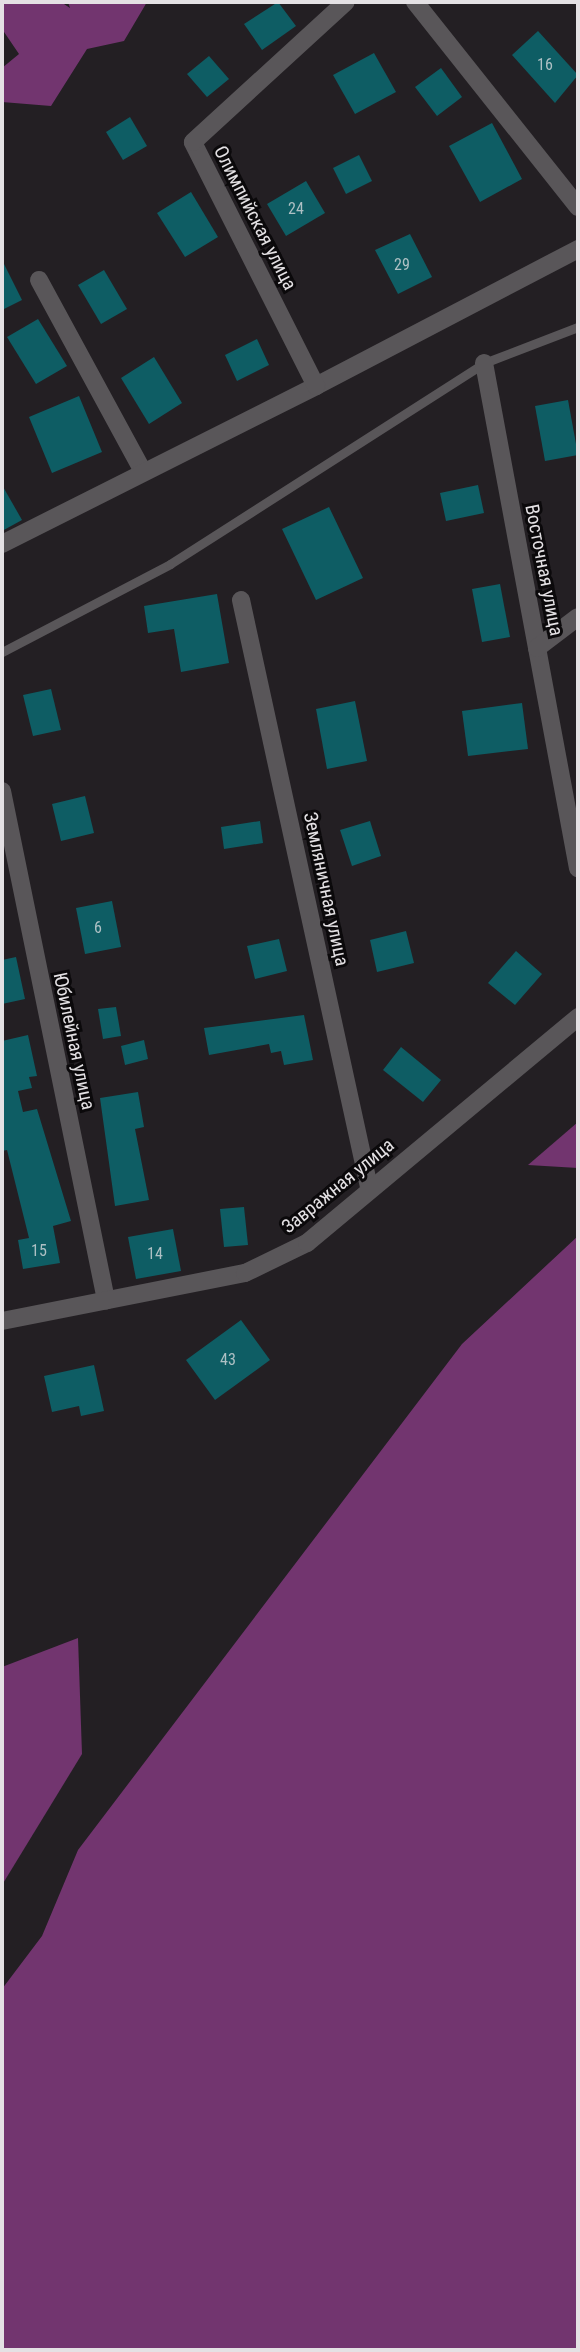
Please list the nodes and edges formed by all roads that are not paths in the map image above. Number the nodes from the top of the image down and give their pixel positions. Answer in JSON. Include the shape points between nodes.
{"nodes":[{"id":1,"x":346,"y":2,"type":"edge"},
{"id":2,"x":415,"y":2,"type":"edge"},
{"id":3,"x":578,"y":207,"type":"edge"},
{"id":4,"x":578,"y":248,"type":"edge"},
{"id":5,"x":39,"y":280,"type":"dead end"},
{"id":6,"x":578,"y":327,"type":"edge"},
{"id":7,"x":484,"y":363,"type":"junction"},
{"id":8,"x":316,"y":386,"type":"junction"},
{"id":9,"x":142,"y":470,"type":"junction"},
{"id":10,"x":2,"y":544,"type":"edge"},
{"id":11,"x":241,"y":600,"type":"dead end"},
{"id":12,"x":578,"y":617,"type":"edge"},
{"id":13,"x":537,"y":648,"type":"junction"},
{"id":14,"x":2,"y":652,"type":"edge"},
{"id":15,"x":2,"y":791,"type":"edge"},
{"id":16,"x":578,"y":868,"type":"edge"},
{"id":17,"x":578,"y":1017,"type":"edge"},
{"id":18,"x":369,"y":1187,"type":"junction"},
{"id":19,"x":106,"y":1300,"type":"junction"},
{"id":20,"x":2,"y":1321,"type":"edge"}],
"edges":[{"from":1,"to":8,"type":"street","name":"Олимпийская улица","via":[[193,142]]},
{"from":2,"to":3,"type":"street"},
{"from":4,"to":8,"type":"street"},
{"from":5,"to":9,"type":"street"},
{"from":6,"to":7,"type":"lane"},
{"from":7,"to":13,"type":"street","name":"Восточная улица"},
{"from":7,"to":14,"type":"lane","via":[[170,564]]},
{"from":8,"to":9,"type":"street"},
{"from":9,"to":10,"type":"street"},
{"from":11,"to":18,"type":"street","name":"Земляничная улица"},
{"from":12,"to":13,"type":"street"},
{"from":13,"to":16,"type":"street","name":"Восточная улица"},
{"from":15,"to":19,"type":"street","name":"Юбилейная улица"},
{"from":17,"to":18,"type":"street","name":"Завражная улица"},
{"from":18,"to":19,"type":"street","name":"Завражная улица","via":[[307,1243],[245,1273]]},
{"from":19,"to":20,"type":"street","name":"Завражная улица"}]}
